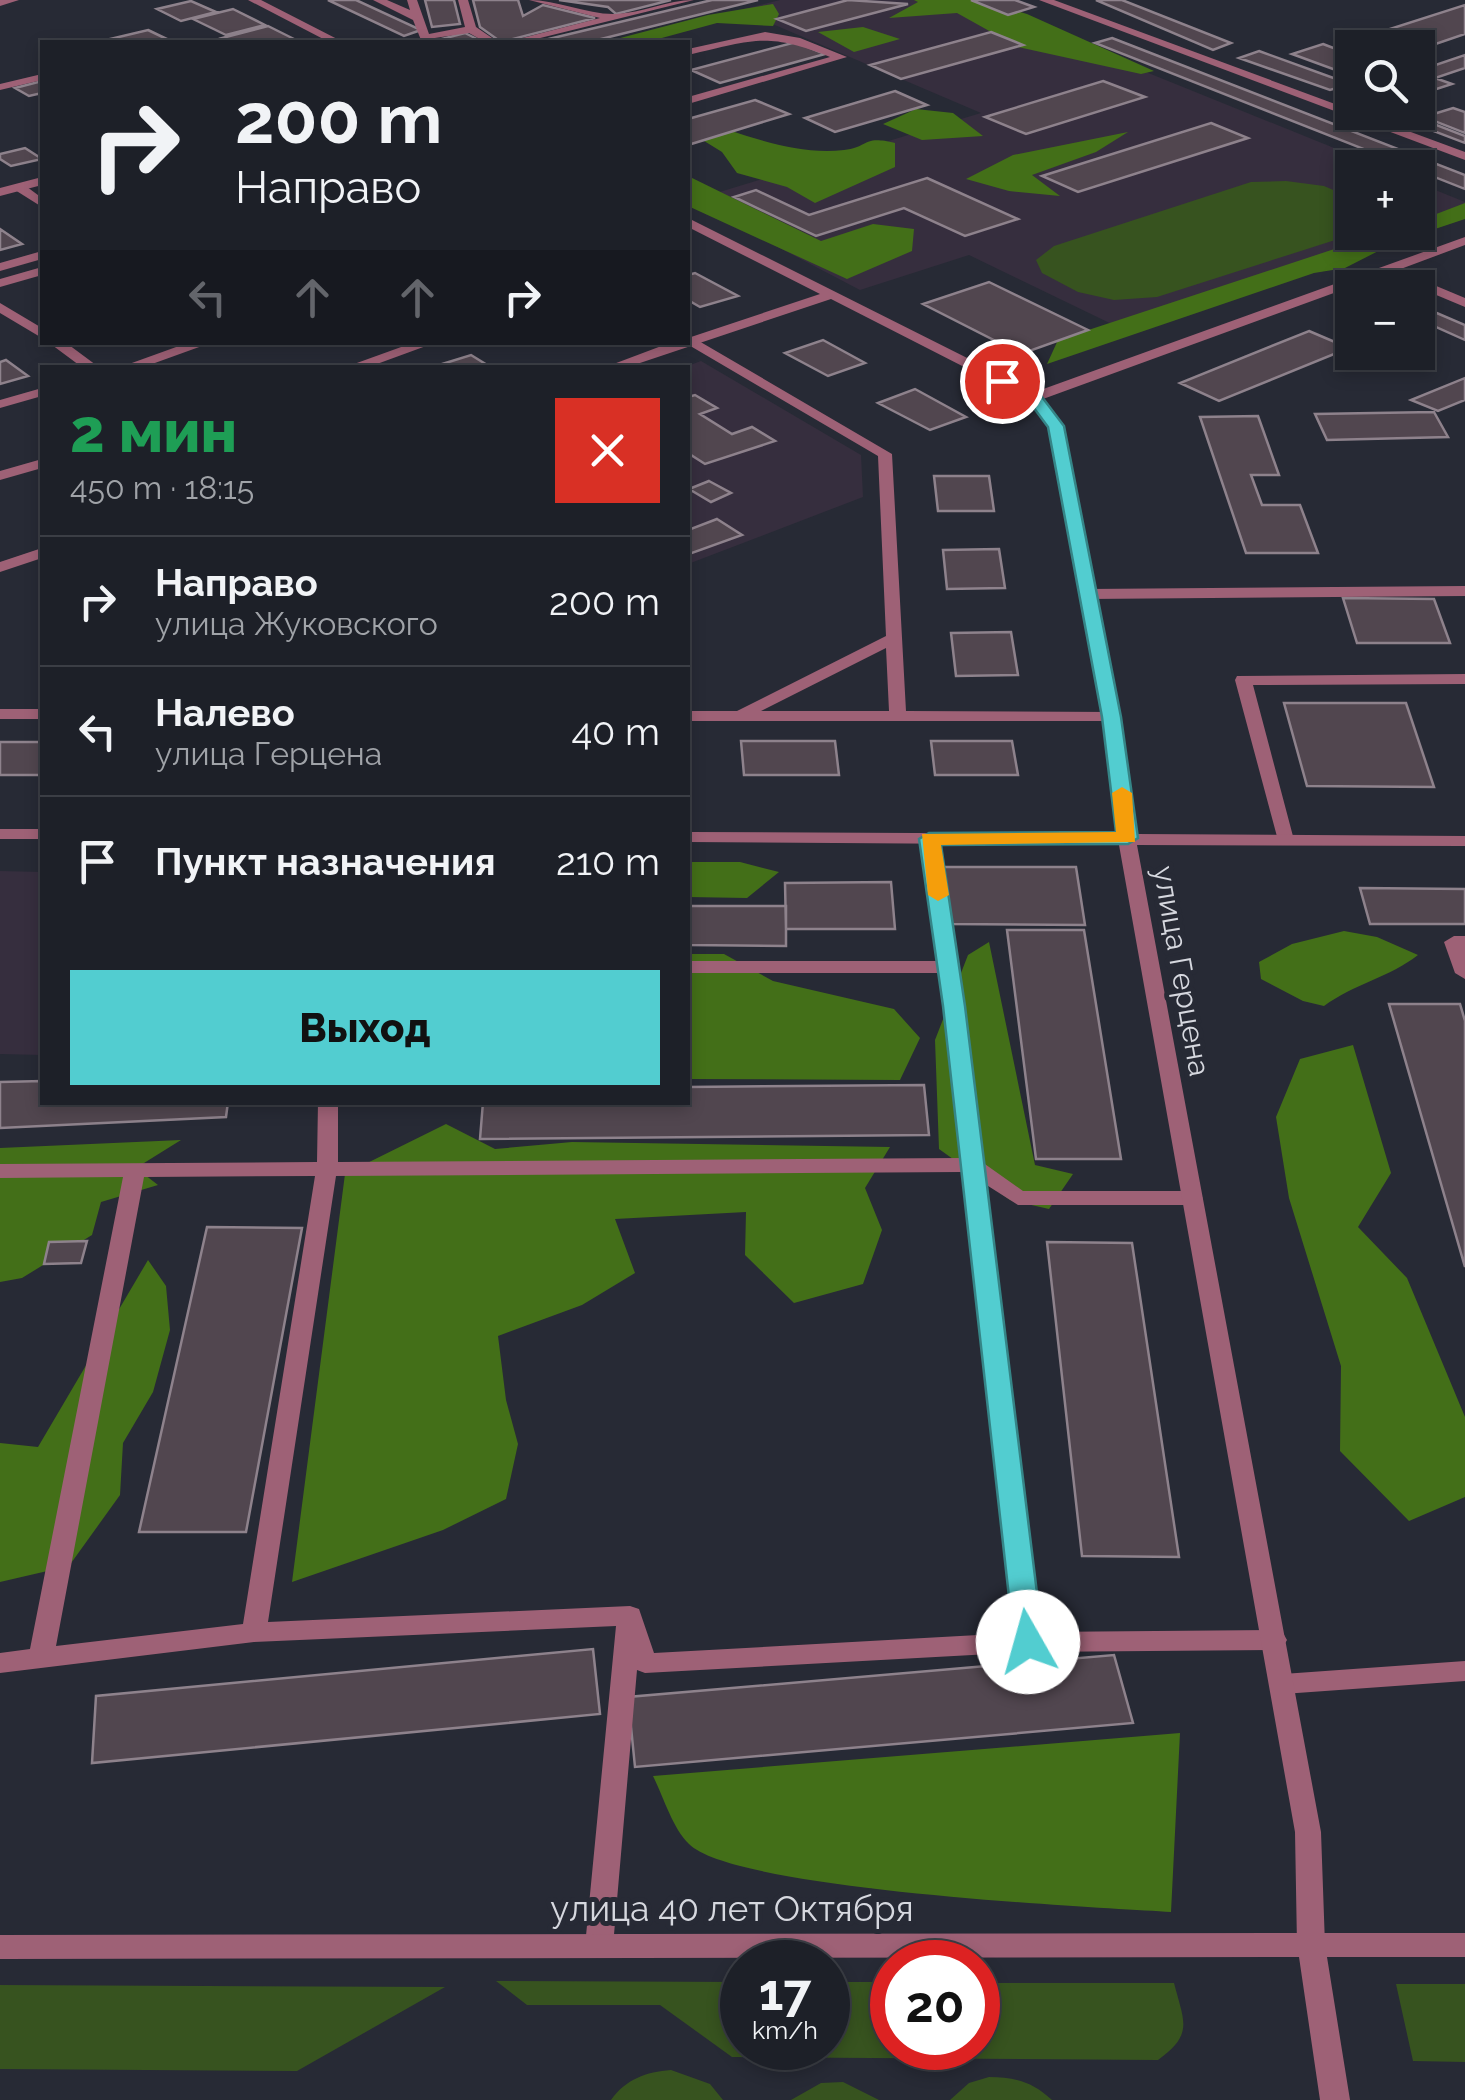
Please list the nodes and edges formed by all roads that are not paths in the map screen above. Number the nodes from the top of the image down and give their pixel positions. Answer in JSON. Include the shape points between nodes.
{"nodes":[{"id":1,"x":14,"y":0,"type":"edge"},
{"id":2,"x":254,"y":0,"type":"edge"},
{"id":3,"x":378,"y":0,"type":"edge"},
{"id":4,"x":412,"y":0,"type":"edge"},
{"id":5,"x":463,"y":0,"type":"edge"},
{"id":6,"x":534,"y":0,"type":"edge"},
{"id":7,"x":689,"y":0,"type":"edge"},
{"id":8,"x":1044,"y":0,"type":"edge"},
{"id":9,"x":0,"y":3,"type":"edge"},
{"id":10,"x":418,"y":18,"type":"junction"},
{"id":11,"x":614,"y":18,"type":"junction"},
{"id":12,"x":471,"y":29,"type":"junction"},
{"id":13,"x":333,"y":40,"type":"edge"},
{"id":14,"x":489,"y":40,"type":"edge"},
{"id":15,"x":520,"y":40,"type":"edge"},
{"id":16,"x":690,"y":51,"type":"edge"},
{"id":17,"x":40,"y":77,"type":"edge"},
{"id":18,"x":690,"y":84,"type":"edge"},
{"id":19,"x":0,"y":87,"type":"edge"},
{"id":20,"x":690,"y":100,"type":"edge"},
{"id":21,"x":1465,"y":156,"type":"edge"},
{"id":22,"x":40,"y":182,"type":"edge"},
{"id":23,"x":19,"y":187,"type":"junction"},
{"id":24,"x":0,"y":192,"type":"edge"},
{"id":25,"x":40,"y":202,"type":"edge"},
{"id":26,"x":690,"y":223,"type":"edge"},
{"id":27,"x":1465,"y":240,"type":"edge"},
{"id":28,"x":40,"y":256,"type":"edge"},
{"id":29,"x":0,"y":267,"type":"edge"},
{"id":30,"x":1386,"y":269,"type":"junction"},
{"id":31,"x":40,"y":273,"type":"edge"},
{"id":32,"x":0,"y":283,"type":"edge"},
{"id":33,"x":832,"y":296,"type":"junction"},
{"id":34,"x":1465,"y":303,"type":"edge"},
{"id":35,"x":0,"y":307,"type":"edge"},
{"id":36,"x":40,"y":333,"type":"edge"},
{"id":37,"x":690,"y":340,"type":"edge"},
{"id":38,"x":690,"y":342,"type":"edge"},
{"id":39,"x":59,"y":345,"type":"edge"},
{"id":40,"x":197,"y":345,"type":"edge"},
{"id":41,"x":421,"y":345,"type":"edge"},
{"id":42,"x":676,"y":345,"type":"edge"},
{"id":43,"x":89,"y":365,"type":"edge"},
{"id":44,"x":133,"y":365,"type":"edge"},
{"id":45,"x":359,"y":365,"type":"edge"},
{"id":46,"x":619,"y":365,"type":"edge"},
{"id":47,"x":40,"y":393,"type":"edge"},
{"id":48,"x":1034,"y":396,"type":"junction"},
{"id":49,"x":0,"y":404,"type":"edge"},
{"id":50,"x":40,"y":464,"type":"edge"},
{"id":51,"x":0,"y":476,"type":"edge"},
{"id":52,"x":40,"y":554,"type":"edge"},
{"id":53,"x":0,"y":567,"type":"edge"},
{"id":54,"x":1465,"y":591,"type":"edge"},
{"id":55,"x":1088,"y":594,"type":"junction"},
{"id":56,"x":894,"y":638,"type":"junction"},
{"id":57,"x":1465,"y":678,"type":"edge"},
{"id":58,"x":0,"y":714,"type":"edge"},
{"id":59,"x":40,"y":714,"type":"edge"},
{"id":60,"x":690,"y":716,"type":"edge"},
{"id":61,"x":738,"y":716,"type":"junction"},
{"id":62,"x":898,"y":716,"type":"junction"},
{"id":63,"x":1112,"y":717,"type":"junction"},
{"id":64,"x":0,"y":834,"type":"edge"},
{"id":65,"x":40,"y":834,"type":"edge"},
{"id":66,"x":690,"y":838,"type":"edge"},
{"id":67,"x":1128,"y":838,"type":"junction"},
{"id":68,"x":929,"y":839,"type":"junction"},
{"id":69,"x":1285,"y":840,"type":"junction"},
{"id":70,"x":1465,"y":841,"type":"edge"},
{"id":71,"x":1465,"y":942,"type":"edge"},
{"id":72,"x":690,"y":967,"type":"edge"},
{"id":73,"x":949,"y":967,"type":"junction"},
{"id":74,"x":1465,"y":974,"type":"edge"},
{"id":75,"x":328,"y":1105,"type":"edge"},
{"id":76,"x":973,"y":1165,"type":"junction"},
{"id":77,"x":327,"y":1166,"type":"junction"},
{"id":78,"x":135,"y":1168,"type":"junction"},
{"id":79,"x":0,"y":1170,"type":"edge"},
{"id":80,"x":1192,"y":1198,"type":"junction"},
{"id":81,"x":630,"y":1616,"type":"junction"},
{"id":82,"x":254,"y":1632,"type":"junction"},
{"id":83,"x":1274,"y":1640,"type":"junction"},
{"id":84,"x":1028,"y":1642,"type":"junction"},
{"id":85,"x":41,"y":1656,"type":"junction"},
{"id":86,"x":0,"y":1663,"type":"edge"},
{"id":87,"x":1465,"y":1671,"type":"edge"},
{"id":88,"x":1283,"y":1684,"type":"junction"},
{"id":89,"x":1311,"y":1945,"type":"junction"},
{"id":90,"x":1465,"y":1945,"type":"edge"},
{"id":91,"x":599,"y":1946,"type":"junction"},
{"id":92,"x":0,"y":1947,"type":"edge"},
{"id":93,"x":1335,"y":2100,"type":"edge"}],
"edges":[{"from":1,"to":9,"type":"street"},
{"from":2,"to":13,"type":"street"},
{"from":3,"to":10,"type":"street"},
{"from":4,"to":10,"type":"street"},
{"from":5,"to":12,"type":"street"},
{"from":6,"to":11,"type":"street"},
{"from":7,"to":11,"type":"street"},
{"from":8,"to":21,"type":"street"},
{"from":10,"to":12,"type":"street","via":[[425,38]]},
{"from":11,"to":15,"type":"street"},
{"from":12,"to":14,"type":"street"},
{"from":16,"to":20,"type":"street","via":[[757,33],[784,33],[841,56]]},
{"from":17,"to":19,"type":"street"},
{"from":18,"to":20,"type":"street","via":[[700,91]]},
{"from":22,"to":23,"type":"street"},
{"from":23,"to":24,"type":"street"},
{"from":23,"to":25,"type":"street"},
{"from":26,"to":33,"type":"street"},
{"from":27,"to":30,"type":"street"},
{"from":28,"to":29,"type":"street"},
{"from":30,"to":34,"type":"street"},
{"from":30,"to":48,"type":"street"},
{"from":31,"to":32,"type":"street"},
{"from":33,"to":37,"type":"street"},
{"from":33,"to":48,"type":"street"},
{"from":35,"to":36,"type":"street"},
{"from":38,"to":56,"type":"street","via":[[885,454]]},
{"from":39,"to":43,"type":"street"},
{"from":40,"to":44,"type":"street"},
{"from":41,"to":45,"type":"street"},
{"from":42,"to":46,"type":"street"},
{"from":47,"to":49,"type":"street"},
{"from":48,"to":55,"type":"street","name":"улица Герцена","via":[[1056,426]]},
{"from":50,"to":51,"type":"street"},
{"from":52,"to":53,"type":"street"},
{"from":54,"to":55,"type":"street"},
{"from":55,"to":63,"type":"street","name":"улица Герцена"},
{"from":56,"to":61,"type":"street"},
{"from":56,"to":62,"type":"street"},
{"from":57,"to":69,"type":"street","via":[[1243,680]]},
{"from":58,"to":59,"type":"street"},
{"from":60,"to":61,"type":"street"},
{"from":61,"to":62,"type":"street"},
{"from":62,"to":63,"type":"street"},
{"from":63,"to":67,"type":"street","name":"улица Герцена"},
{"from":64,"to":65,"type":"street"},
{"from":66,"to":68,"type":"street"},
{"from":67,"to":68,"type":"street"},
{"from":67,"to":69,"type":"street"},
{"from":67,"to":80,"type":"street","name":"улица Герцена"},
{"from":68,"to":73,"type":"street"},
{"from":69,"to":70,"type":"street"},
{"from":71,"to":74,"type":"street","via":[[1454,942]]},
{"from":72,"to":73,"type":"street"},
{"from":73,"to":76,"type":"street"},
{"from":75,"to":77,"type":"street"},
{"from":76,"to":77,"type":"street"},
{"from":76,"to":80,"type":"street","via":[[1018,1198]]},
{"from":76,"to":84,"type":"street"},
{"from":77,"to":78,"type":"street"},
{"from":77,"to":82,"type":"street"},
{"from":78,"to":79,"type":"street"},
{"from":78,"to":85,"type":"street"},
{"from":80,"to":83,"type":"street","name":"улица Герцена"},
{"from":81,"to":82,"type":"street"},
{"from":81,"to":84,"type":"street","via":[[645,1663]]},
{"from":81,"to":91,"type":"street"},
{"from":82,"to":85,"type":"street"},
{"from":83,"to":84,"type":"street"},
{"from":83,"to":88,"type":"street","name":"улица Герцена"},
{"from":85,"to":86,"type":"street"},
{"from":87,"to":88,"type":"street"},
{"from":88,"to":89,"type":"street","name":"улица Герцена","via":[[1308,1832]]},
{"from":89,"to":90,"type":"street","name":"улица 40 лет Октября"},
{"from":89,"to":91,"type":"street","name":"улица 40 лет Октября"},
{"from":89,"to":93,"type":"street","name":"улица Герцена"},
{"from":91,"to":92,"type":"street","name":"улица 40 лет Октября"}]}
